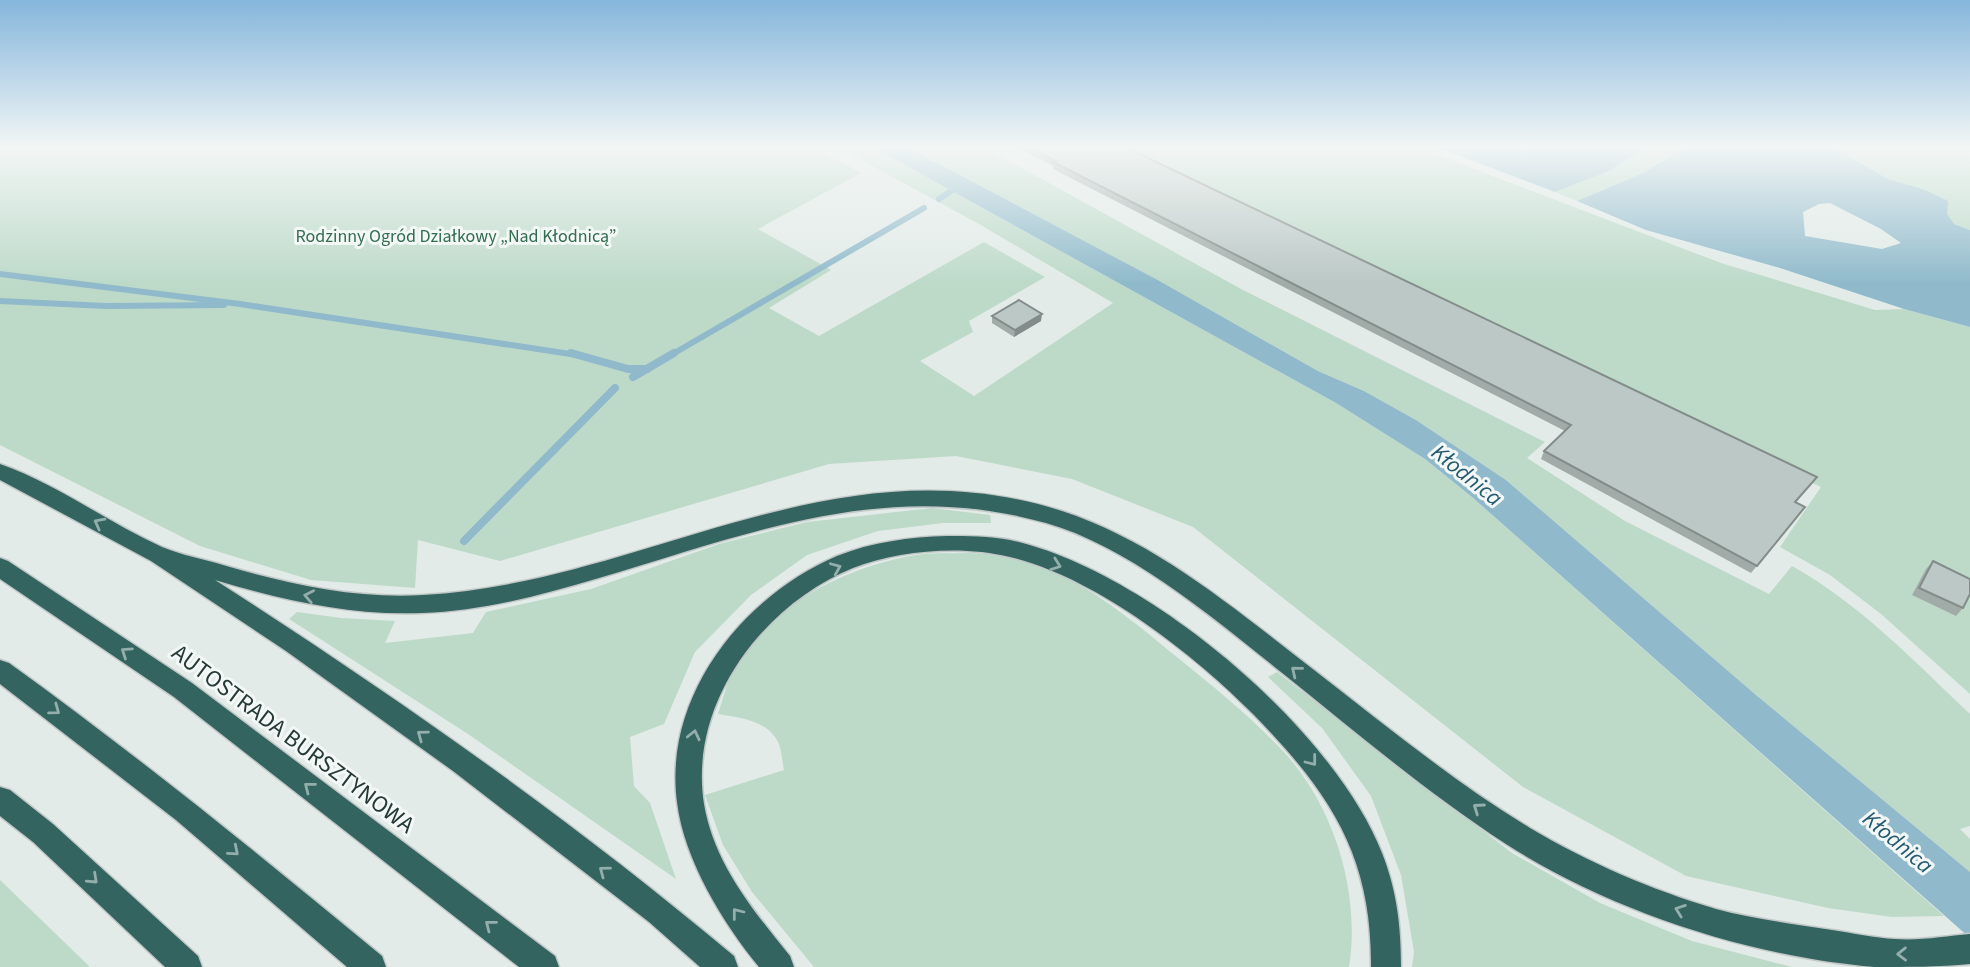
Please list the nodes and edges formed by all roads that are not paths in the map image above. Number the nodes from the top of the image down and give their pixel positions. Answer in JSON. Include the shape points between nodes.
{"nodes":[{"id":1,"x":0,"y":471,"type":"edge"},
{"id":2,"x":159,"y":555,"type":"junction"},
{"id":3,"x":0,"y":567,"type":"edge"},
{"id":4,"x":0,"y":670,"type":"edge"},
{"id":5,"x":0,"y":799,"type":"edge"},
{"id":6,"x":0,"y":816,"type":"edge"},
{"id":7,"x":43,"y":833,"type":"junction"},
{"id":8,"x":1970,"y":949,"type":"edge"},
{"id":9,"x":187,"y":967,"type":"edge"},
{"id":10,"x":371,"y":967,"type":"edge"},
{"id":11,"x":544,"y":967,"type":"edge"},
{"id":12,"x":723,"y":967,"type":"edge"},
{"id":13,"x":779,"y":967,"type":"edge"},
{"id":14,"x":1386,"y":967,"type":"edge"}],
"edges":[{"from":2,"to":1,"type":"highway","one_way":true},
{"from":8,"to":2,"type":"highway","one_way":true,"via":[[1897,956],[1804,941],[1717,924],[1594,878],[1518,836],[1418,766],[1214,605],[1132,551],[1058,518],[987,501],[926,497],[849,503],[502,594],[424,604],[318,598]]},
{"from":12,"to":2,"type":"highway","one_way":true,"via":[[659,912],[462,764],[295,644]]},
{"from":11,"to":3,"type":"highway","name":"AUTOSTRADA BURSZTYNOWA","one_way":true,"via":[[183,690]]},
{"from":4,"to":10,"type":"highway","one_way":true,"via":[[186,811]]},
{"from":5,"to":7,"type":"highway"},
{"from":6,"to":7,"type":"highway"},
{"from":7,"to":9,"type":"highway","one_way":true},
{"from":13,"to":14,"type":"highway","one_way":true,"via":[[729,903],[697,828],[690,803],[689,769],[702,707],[718,669],[738,642],[784,597],[831,569],[885,550],[947,543],[1010,548],[1082,574],[1220,666],[1292,736],[1339,795],[1366,845],[1385,916]]}]}
